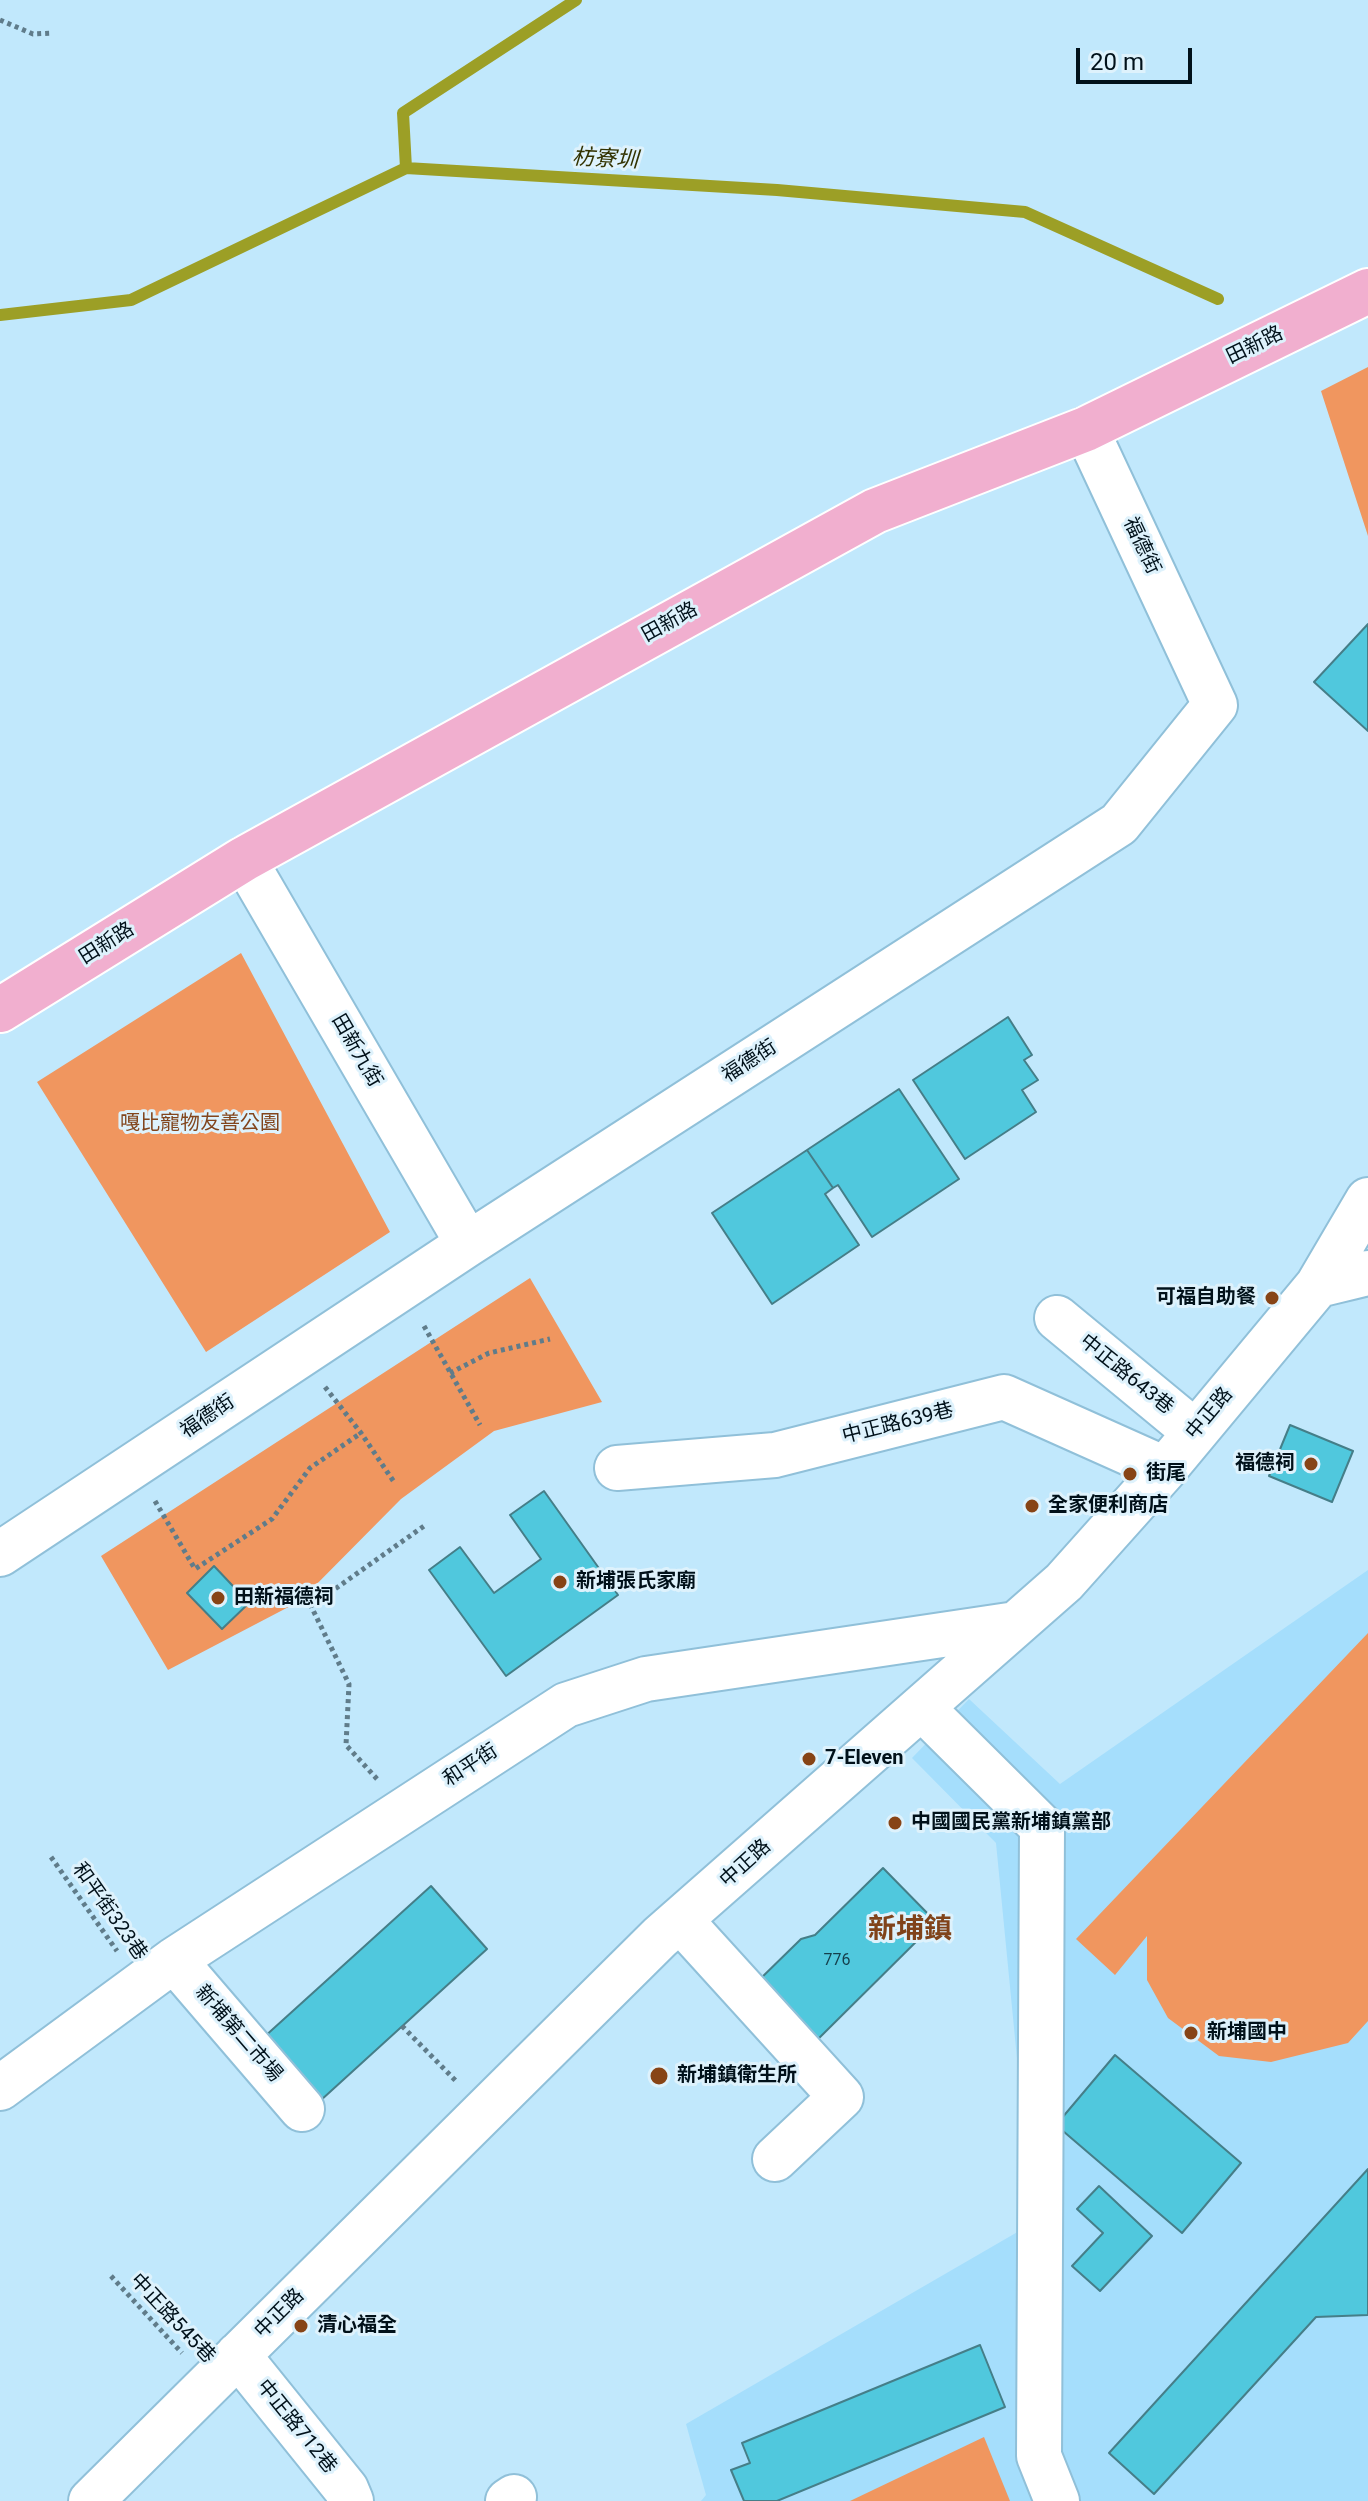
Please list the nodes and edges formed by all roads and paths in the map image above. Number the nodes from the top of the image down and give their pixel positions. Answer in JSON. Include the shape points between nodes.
{"nodes":[{"id":1,"x":0,"y":20,"type":"edge"},
{"id":2,"x":53,"y":33,"type":"dead end"},
{"id":3,"x":1368,"y":291,"type":"edge"},
{"id":4,"x":1086,"y":429,"type":"junction"},
{"id":5,"x":244,"y":859,"type":"junction"},
{"id":6,"x":0,"y":1010,"type":"edge"},
{"id":7,"x":1368,"y":1200,"type":"edge"},
{"id":8,"x":468,"y":1244,"type":"junction"},
{"id":9,"x":1368,"y":1273,"type":"edge"},
{"id":10,"x":1318,"y":1285,"type":"junction"},
{"id":11,"x":1057,"y":1318,"type":"dead end"},
{"id":12,"x":424,"y":1326,"type":"dead end"},
{"id":13,"x":550,"y":1339,"type":"dead end"},
{"id":14,"x":450,"y":1373,"type":"junction"},
{"id":15,"x":325,"y":1387,"type":"dead end"},
{"id":16,"x":480,"y":1425,"type":"dead end"},
{"id":17,"x":1195,"y":1432,"type":"junction"},
{"id":18,"x":361,"y":1433,"type":"junction"},
{"id":19,"x":617,"y":1468,"type":"dead end"},
{"id":20,"x":1165,"y":1469,"type":"junction"},
{"id":21,"x":394,"y":1482,"type":"dead end"},
{"id":22,"x":155,"y":1500,"type":"dead end"},
{"id":23,"x":424,"y":1526,"type":"dead end"},
{"id":24,"x":0,"y":1554,"type":"edge"},
{"id":25,"x":1016,"y":1624,"type":"junction"},
{"id":26,"x":922,"y":1708,"type":"junction"},
{"id":27,"x":404,"y":1810,"type":"junction"},
{"id":28,"x":51,"y":1857,"type":"dead end"},
{"id":29,"x":681,"y":1921,"type":"junction"},
{"id":30,"x":158,"y":1972,"type":"junction"},
{"id":31,"x":402,"y":2026,"type":"dead end"},
{"id":32,"x":0,"y":2088,"type":"edge"},
{"id":33,"x":302,"y":2109,"type":"dead end"},
{"id":34,"x":485,"y":2110,"type":"junction"},
{"id":35,"x":775,"y":2159,"type":"dead end"},
{"id":36,"x":111,"y":2276,"type":"dead end"},
{"id":37,"x":224,"y":2369,"type":"junction"},
{"id":38,"x":91,"y":2501,"type":"edge"},
{"id":39,"x":351,"y":2501,"type":"edge"},
{"id":40,"x":1057,"y":2501,"type":"edge"}],
"edges":[{"from":1,"to":2,"type":"path","via":[[33,34]]},
{"from":3,"to":4,"type":"main road","name":"田新路"},
{"from":4,"to":5,"type":"main road","name":"田新路","via":[[875,511]]},
{"from":4,"to":8,"type":"street","name":"福德街","via":[[1215,705],[1119,824]]},
{"from":5,"to":6,"type":"main road","name":"田新路"},
{"from":5,"to":8,"type":"street","name":"田新九街"},
{"from":7,"to":10,"type":"street","name":"中正路"},
{"from":8,"to":24,"type":"street","name":"福德街"},
{"from":9,"to":10,"type":"street"},
{"from":10,"to":17,"type":"street","name":"中正路"},
{"from":11,"to":17,"type":"street","name":"中正路643巷"},
{"from":12,"to":14,"type":"path"},
{"from":13,"to":14,"type":"path","via":[[489,1353]]},
{"from":14,"to":16,"type":"path"},
{"from":15,"to":18,"type":"path"},
{"from":17,"to":20,"type":"street","name":"中正路"},
{"from":18,"to":21,"type":"path"},
{"from":18,"to":22,"type":"path","via":[[310,1468],[272,1519],[195,1569]]},
{"from":19,"to":20,"type":"street","name":"中正路639巷","via":[[775,1455],[1004,1397]]},
{"from":20,"to":25,"type":"street","name":"中正路","via":[[1064,1582]]},
{"from":23,"to":27,"type":"path","via":[[311,1606],[349,1684],[346,1745]]},
{"from":25,"to":26,"type":"street","name":"中正路"},
{"from":25,"to":27,"type":"street","name":"和平街","via":[[646,1679],[566,1705]]},
{"from":26,"to":29,"type":"street","name":"中正路"},
{"from":26,"to":40,"type":"street","via":[[1042,1827],[1039,2456]]},
{"from":27,"to":30,"type":"street","name":"和平街"},
{"from":28,"to":30,"type":"path","name":"和平街323巷"},
{"from":29,"to":34,"type":"street","name":"中正路"},
{"from":29,"to":35,"type":"street","via":[[841,2097]]},
{"from":30,"to":32,"type":"street","name":"和平街"},
{"from":30,"to":33,"type":"street","name":"新埔第二市場"},
{"from":31,"to":34,"type":"path"},
{"from":34,"to":37,"type":"street","name":"中正路"},
{"from":36,"to":37,"type":"path","name":"中正路545巷"},
{"from":37,"to":38,"type":"street","name":"中正路"},
{"from":37,"to":39,"type":"street","name":"中正路712巷","via":[[346,2489]]}]}
